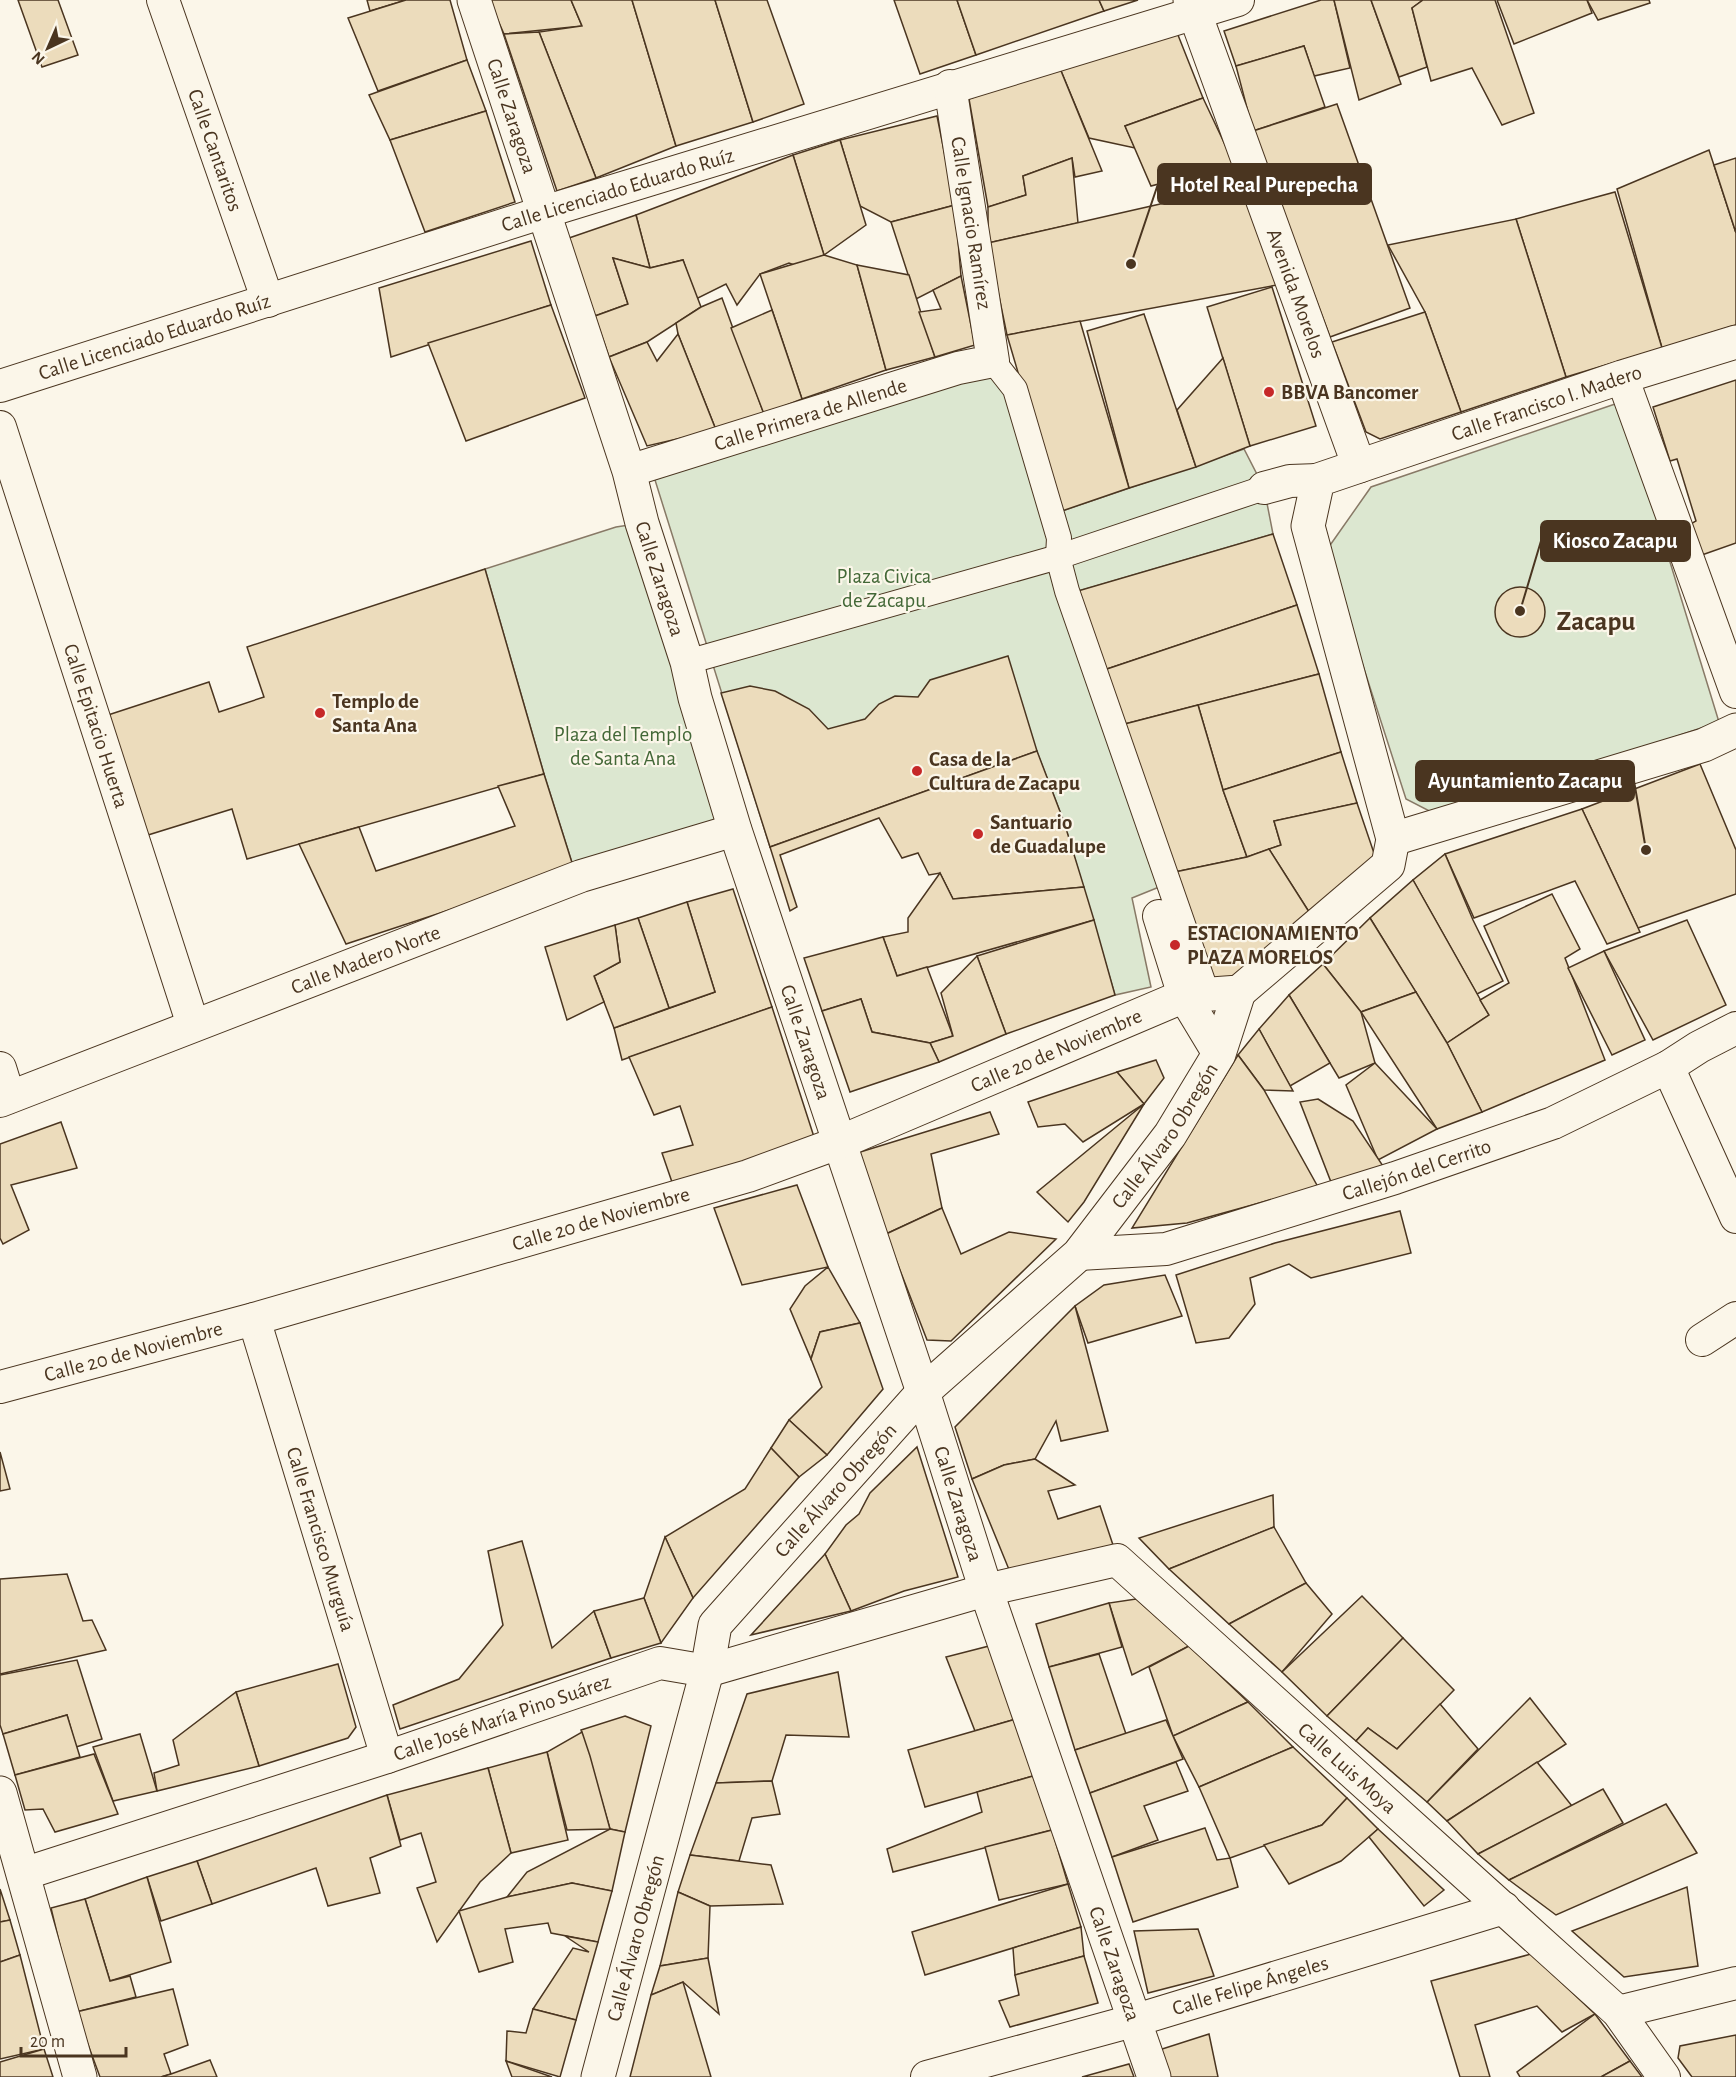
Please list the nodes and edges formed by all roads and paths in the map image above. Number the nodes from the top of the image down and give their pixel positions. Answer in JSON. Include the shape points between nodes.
{"nodes":[{"id":1,"x":163,"y":0,"type":"edge"},
{"id":2,"x":474,"y":0,"type":"edge"},
{"id":3,"x":1238,"y":0,"type":"edge"},
{"id":4,"x":1192,"y":7,"type":"edge"},
{"id":5,"x":950,"y":86,"type":"junction"},
{"id":6,"x":544,"y":212,"type":"junction"},
{"id":7,"x":268,"y":302,"type":"junction"},
{"id":8,"x":1736,"y":342,"type":"edge"},
{"id":9,"x":993,"y":361,"type":"junction"},
{"id":10,"x":1622,"y":377,"type":"junction"},
{"id":11,"x":0,"y":387,"type":"edge"},
{"id":12,"x":0,"y":427,"type":"edge"},
{"id":13,"x":1359,"y":466,"type":"junction"},
{"id":14,"x":629,"y":471,"type":"junction"},
{"id":15,"x":1318,"y":480,"type":"junction"},
{"id":16,"x":1264,"y":488,"type":"joint"},
{"id":17,"x":1058,"y":557,"type":"junction"},
{"id":18,"x":687,"y":662,"type":"junction"},
{"id":19,"x":1736,"y":692,"type":"edge"},
{"id":20,"x":1736,"y":730,"type":"edge"},
{"id":21,"x":735,"y":830,"type":"junction"},
{"id":22,"x":1393,"y":839,"type":"junction"},
{"id":23,"x":1159,"y":916,"type":"dead end"},
{"id":24,"x":1239,"y":992,"type":"junction"},
{"id":25,"x":1196,"y":995,"type":"junction"},
{"id":26,"x":193,"y":1025,"type":"junction"},
{"id":27,"x":1736,"y":1029,"type":"edge"},
{"id":28,"x":1219,"y":1054,"type":"junction"},
{"id":29,"x":1668,"y":1067,"type":"junction"},
{"id":30,"x":3,"y":1089,"type":"edge"},
{"id":31,"x":838,"y":1143,"type":"junction"},
{"id":32,"x":1736,"y":1217,"type":"edge"},
{"id":33,"x":1079,"y":1254,"type":"junction"},
{"id":34,"x":1736,"y":1318,"type":"edge"},
{"id":35,"x":254,"y":1319,"type":"junction"},
{"id":36,"x":1702,"y":1340,"type":"dead end"},
{"id":37,"x":0,"y":1387,"type":"edge"},
{"id":38,"x":923,"y":1392,"type":"junction"},
{"id":39,"x":986,"y":1590,"type":"junction"},
{"id":40,"x":707,"y":1671,"type":"junction"},
{"id":41,"x":387,"y":1757,"type":"junction"},
{"id":42,"x":0,"y":1793,"type":"edge"},
{"id":43,"x":5,"y":1828,"type":"edge"},
{"id":44,"x":23,"y":1874,"type":"junction"},
{"id":45,"x":1504,"y":1908,"type":"junction"},
{"id":46,"x":1736,"y":1983,"type":"edge"},
{"id":47,"x":1618,"y":2012,"type":"junction"},
{"id":48,"x":1136,"y":2020,"type":"junction"},
{"id":49,"x":80,"y":2077,"type":"edge"},
{"id":50,"x":598,"y":2077,"type":"edge"},
{"id":51,"x":927,"y":2077,"type":"edge"},
{"id":52,"x":1154,"y":2077,"type":"edge"},
{"id":53,"x":1664,"y":2077,"type":"edge"}],
"edges":[{"from":1,"to":7,"type":"street","name":"Calle Cantaritos"},
{"from":2,"to":6,"type":"street","name":"Calle Zaragoza"},
{"from":3,"to":4,"type":"street","name":"Calle Licenciado Eduardo Ruíz"},
{"from":4,"to":5,"type":"street","name":"Calle Licenciado Eduardo Ruíz"},
{"from":4,"to":13,"type":"street","name":"Avenida Morelos"},
{"from":5,"to":6,"type":"street","name":"Calle Licenciado Eduardo Ruíz"},
{"from":5,"to":9,"type":"street","name":"Calle Ignacio Ramírez"},
{"from":6,"to":7,"type":"street","name":"Calle Licenciado Eduardo Ruíz"},
{"from":6,"to":14,"type":"street","name":"Calle Zaragoza"},
{"from":7,"to":11,"type":"street","name":"Calle Licenciado Eduardo Ruíz"},
{"from":8,"to":10,"type":"street","name":"Calle Francisco I. Madero"},
{"from":9,"to":14,"type":"street","name":"Calle Primera de Allende"},
{"from":9,"to":17,"type":"street","via":[[1015,389],[1059,538]]},
{"from":10,"to":13,"type":"street","name":"Calle Francisco I. Madero"},
{"from":10,"to":19,"type":"street"},
{"from":12,"to":26,"type":"street","name":"Calle Epitacio Huerta"},
{"from":13,"to":15,"type":"street"},
{"from":14,"to":18,"type":"street","name":"Calle Zaragoza"},
{"from":15,"to":16,"type":"street","via":[[1290,481]]},
{"from":15,"to":22,"type":"street","via":[[1308,526]]},
{"from":16,"to":17,"type":"street"},
{"from":17,"to":18,"type":"street"},
{"from":17,"to":25,"type":"street"},
{"from":18,"to":21,"type":"street","name":"Calle Zaragoza"},
{"from":20,"to":22,"type":"street","via":[[1704,745]]},
{"from":21,"to":26,"type":"street","name":"Calle Madero Norte","via":[[581,876]]},
{"from":21,"to":31,"type":"street","name":"Calle Zaragoza"},
{"from":22,"to":24,"type":"street","via":[[1388,865]]},
{"from":23,"to":25,"type":"street"},
{"from":24,"to":25,"type":"street"},
{"from":24,"to":28,"type":"street","name":"Calle Álvaro Obregón"},
{"from":25,"to":28,"type":"street"},
{"from":25,"to":31,"type":"street","name":"Calle 20 de Noviembre"},
{"from":26,"to":30,"type":"street","name":"Calle Madero Norte"},
{"from":27,"to":29,"type":"street","name":"Callejón del Cerrito"},
{"from":28,"to":33,"type":"street","name":"Calle Álvaro Obregón","via":[[1170,1135]]},
{"from":29,"to":32,"type":"street"},
{"from":29,"to":33,"type":"street","name":"Callejón del Cerrito","via":[[1553,1123],[1395,1178],[1166,1249]]},
{"from":31,"to":35,"type":"street","name":"Calle 20 de Noviembre","via":[[748,1176]]},
{"from":31,"to":38,"type":"street","name":"Calle Zaragoza"},
{"from":33,"to":38,"type":"street","name":"Calle Álvaro Obregón"},
{"from":34,"to":36,"type":"street"},
{"from":35,"to":37,"type":"street","name":"Calle 20 de Noviembre"},
{"from":35,"to":41,"type":"street","name":"Calle Francisco Murguía"},
{"from":38,"to":39,"type":"street","name":"Calle Zaragoza"},
{"from":38,"to":40,"type":"street","name":"Calle Álvaro Obregón","via":[[715,1625]]},
{"from":39,"to":40,"type":"street","name":"Calle José María Pino Suárez"},
{"from":39,"to":45,"type":"street","name":"Calle Luis Moya","via":[[1117,1560]]},
{"from":39,"to":48,"type":"street","name":"Calle Zaragoza"},
{"from":40,"to":41,"type":"street","name":"Calle José María Pino Suárez","via":[[660,1663]]},
{"from":40,"to":50,"type":"street","name":"Calle Álvaro Obregón"},
{"from":41,"to":44,"type":"street","name":"Calle José María Pino Suárez"},
{"from":42,"to":43,"type":"street"},
{"from":43,"to":44,"type":"street"},
{"from":44,"to":49,"type":"street"},
{"from":45,"to":47,"type":"street","name":"Calle Luis Moya"},
{"from":45,"to":48,"type":"street","name":"Calle Felipe Ángeles"},
{"from":46,"to":47,"type":"street"},
{"from":47,"to":53,"type":"street","name":"Calle Luis Moya"},
{"from":48,"to":51,"type":"street","name":"Calle Felipe Ángeles"},
{"from":48,"to":52,"type":"street","name":"Calle Zaragoza"}]}
